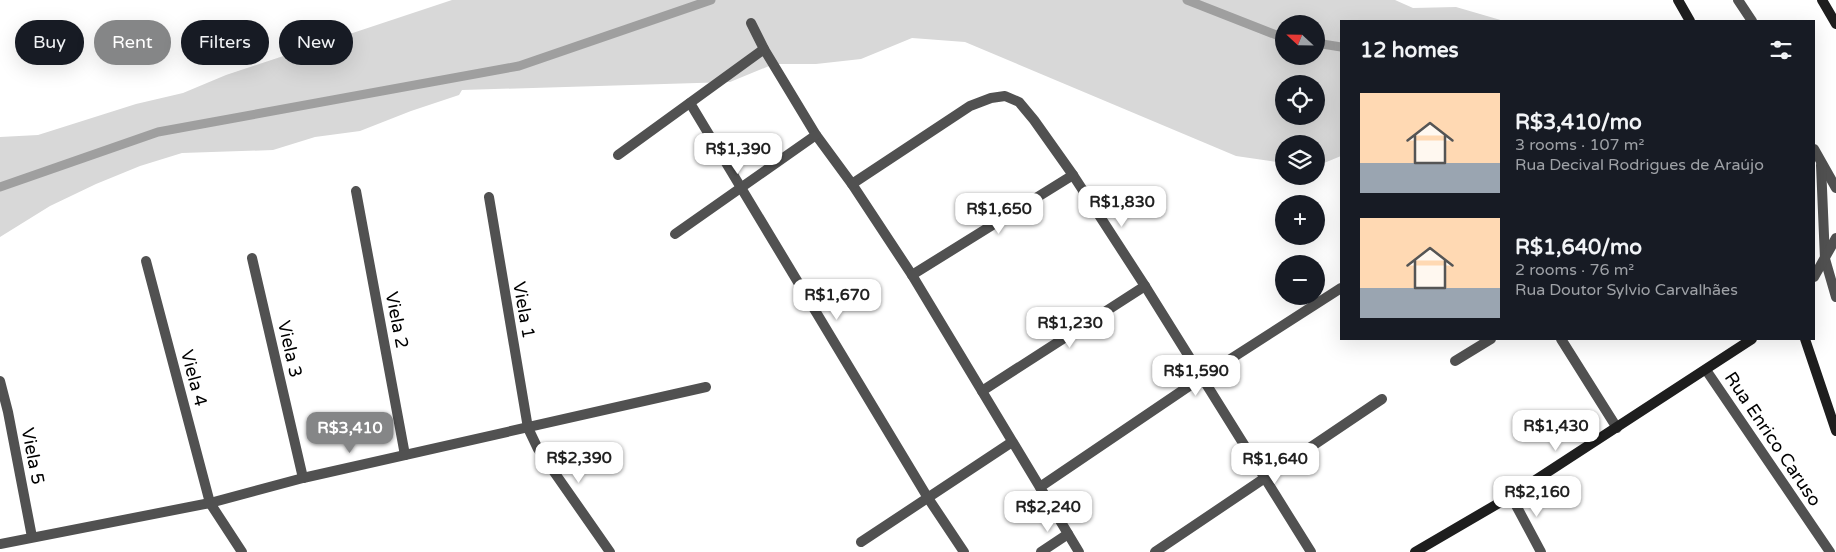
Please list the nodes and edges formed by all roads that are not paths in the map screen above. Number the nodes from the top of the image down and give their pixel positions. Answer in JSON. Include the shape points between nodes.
{"nodes":[{"id":1,"x":1678,"y":0,"type":"edge"},
{"id":2,"x":1738,"y":0,"type":"edge"},
{"id":3,"x":1822,"y":0,"type":"edge"},
{"id":4,"x":1689,"y":20,"type":"edge"},
{"id":5,"x":1751,"y":20,"type":"edge"},
{"id":6,"x":751,"y":23,"type":"dead end"},
{"id":7,"x":1836,"y":24,"type":"edge"},
{"id":8,"x":764,"y":49,"type":"junction"},
{"id":9,"x":690,"y":103,"type":"junction"},
{"id":10,"x":816,"y":136,"type":"junction"},
{"id":11,"x":1815,"y":151,"type":"edge"},
{"id":12,"x":618,"y":155,"type":"dead end"},
{"id":13,"x":1821,"y":165,"type":"junction"},
{"id":14,"x":1073,"y":175,"type":"junction"},
{"id":15,"x":852,"y":184,"type":"junction"},
{"id":16,"x":742,"y":188,"type":"junction"},
{"id":17,"x":1836,"y":188,"type":"edge"},
{"id":18,"x":356,"y":191,"type":"dead end"},
{"id":19,"x":489,"y":197,"type":"dead end"},
{"id":20,"x":675,"y":234,"type":"dead end"},
{"id":21,"x":1836,"y":238,"type":"edge"},
{"id":22,"x":252,"y":258,"type":"dead end"},
{"id":23,"x":1825,"y":259,"type":"junction"},
{"id":24,"x":146,"y":262,"type":"dead end"},
{"id":25,"x":912,"y":275,"type":"junction"},
{"id":26,"x":1815,"y":275,"type":"edge"},
{"id":27,"x":1145,"y":286,"type":"junction"},
{"id":28,"x":1340,"y":289,"type":"edge"},
{"id":29,"x":1836,"y":297,"type":"edge"},
{"id":30,"x":1489,"y":340,"type":"edge"},
{"id":31,"x":1562,"y":340,"type":"edge"},
{"id":32,"x":1751,"y":340,"type":"edge"},
{"id":33,"x":1805,"y":340,"type":"edge"},
{"id":34,"x":1455,"y":361,"type":"dead end"},
{"id":35,"x":1706,"y":370,"type":"junction"},
{"id":36,"x":1201,"y":378,"type":"junction"},
{"id":37,"x":0,"y":381,"type":"edge"},
{"id":38,"x":706,"y":387,"type":"dead end"},
{"id":39,"x":982,"y":391,"type":"junction"},
{"id":40,"x":1382,"y":399,"type":"dead end"},
{"id":41,"x":528,"y":428,"type":"junction"},
{"id":42,"x":1617,"y":428,"type":"junction"},
{"id":43,"x":1836,"y":431,"type":"edge"},
{"id":44,"x":1012,"y":442,"type":"junction"},
{"id":45,"x":405,"y":455,"type":"junction"},
{"id":46,"x":1264,"y":477,"type":"junction"},
{"id":47,"x":303,"y":478,"type":"junction"},
{"id":48,"x":1040,"y":487,"type":"junction"},
{"id":49,"x":1511,"y":496,"type":"junction"},
{"id":50,"x":928,"y":498,"type":"junction"},
{"id":51,"x":210,"y":503,"type":"junction"},
{"id":52,"x":1068,"y":534,"type":"junction"},
{"id":53,"x":32,"y":537,"type":"junction"},
{"id":54,"x":861,"y":542,"type":"dead end"},
{"id":55,"x":0,"y":544,"type":"edge"},
{"id":56,"x":242,"y":552,"type":"edge"},
{"id":57,"x":610,"y":552,"type":"edge"},
{"id":58,"x":964,"y":552,"type":"edge"},
{"id":59,"x":1041,"y":552,"type":"edge"},
{"id":60,"x":1079,"y":552,"type":"edge"},
{"id":61,"x":1155,"y":552,"type":"edge"},
{"id":62,"x":1311,"y":552,"type":"edge"},
{"id":63,"x":1415,"y":552,"type":"edge"},
{"id":64,"x":1541,"y":552,"type":"edge"},
{"id":65,"x":1830,"y":552,"type":"edge"}],
"edges":[{"from":1,"to":4,"type":"street"},
{"from":2,"to":5,"type":"street"},
{"from":3,"to":7,"type":"street"},
{"from":6,"to":8,"type":"street"},
{"from":8,"to":9,"type":"street"},
{"from":8,"to":10,"type":"street"},
{"from":9,"to":12,"type":"street"},
{"from":9,"to":16,"type":"street"},
{"from":10,"to":15,"type":"street"},
{"from":10,"to":16,"type":"street"},
{"from":11,"to":13,"type":"street"},
{"from":13,"to":17,"type":"street"},
{"from":13,"to":23,"type":"street"},
{"from":14,"to":15,"type":"street","via":[[1019,102],[1005,96],[970,106]]},
{"from":14,"to":25,"type":"street"},
{"from":14,"to":27,"type":"street"},
{"from":15,"to":25,"type":"street"},
{"from":16,"to":20,"type":"street"},
{"from":16,"to":50,"type":"street"},
{"from":18,"to":45,"type":"street","name":"Viela 2"},
{"from":19,"to":41,"type":"street","name":"Viela 1"},
{"from":21,"to":23,"type":"street"},
{"from":22,"to":47,"type":"street","name":"Viela 3"},
{"from":23,"to":26,"type":"street"},
{"from":23,"to":29,"type":"street"},
{"from":24,"to":51,"type":"street","name":"Viela 4"},
{"from":25,"to":39,"type":"street"},
{"from":27,"to":36,"type":"street"},
{"from":27,"to":39,"type":"street"},
{"from":28,"to":36,"type":"street"},
{"from":30,"to":34,"type":"street"},
{"from":31,"to":42,"type":"street"},
{"from":32,"to":35,"type":"street"},
{"from":33,"to":43,"type":"street"},
{"from":35,"to":42,"type":"street"},
{"from":35,"to":65,"type":"street","name":"Rua Enrico Caruso"},
{"from":36,"to":46,"type":"street"},
{"from":36,"to":48,"type":"street"},
{"from":37,"to":53,"type":"street","name":"Viela 5"},
{"from":38,"to":41,"type":"street"},
{"from":39,"to":44,"type":"street"},
{"from":40,"to":46,"type":"street"},
{"from":41,"to":45,"type":"street"},
{"from":41,"to":57,"type":"street","name":"Viela 1","via":[[538,449]]},
{"from":42,"to":49,"type":"street"},
{"from":44,"to":48,"type":"street"},
{"from":44,"to":50,"type":"street"},
{"from":45,"to":47,"type":"street"},
{"from":46,"to":61,"type":"street"},
{"from":46,"to":62,"type":"street"},
{"from":47,"to":51,"type":"street"},
{"from":48,"to":52,"type":"street"},
{"from":49,"to":63,"type":"street"},
{"from":49,"to":64,"type":"street"},
{"from":50,"to":54,"type":"street"},
{"from":50,"to":58,"type":"street"},
{"from":51,"to":53,"type":"street"},
{"from":51,"to":56,"type":"street","name":"Viela 4"},
{"from":52,"to":59,"type":"street"},
{"from":52,"to":60,"type":"street"},
{"from":53,"to":55,"type":"street"}]}
